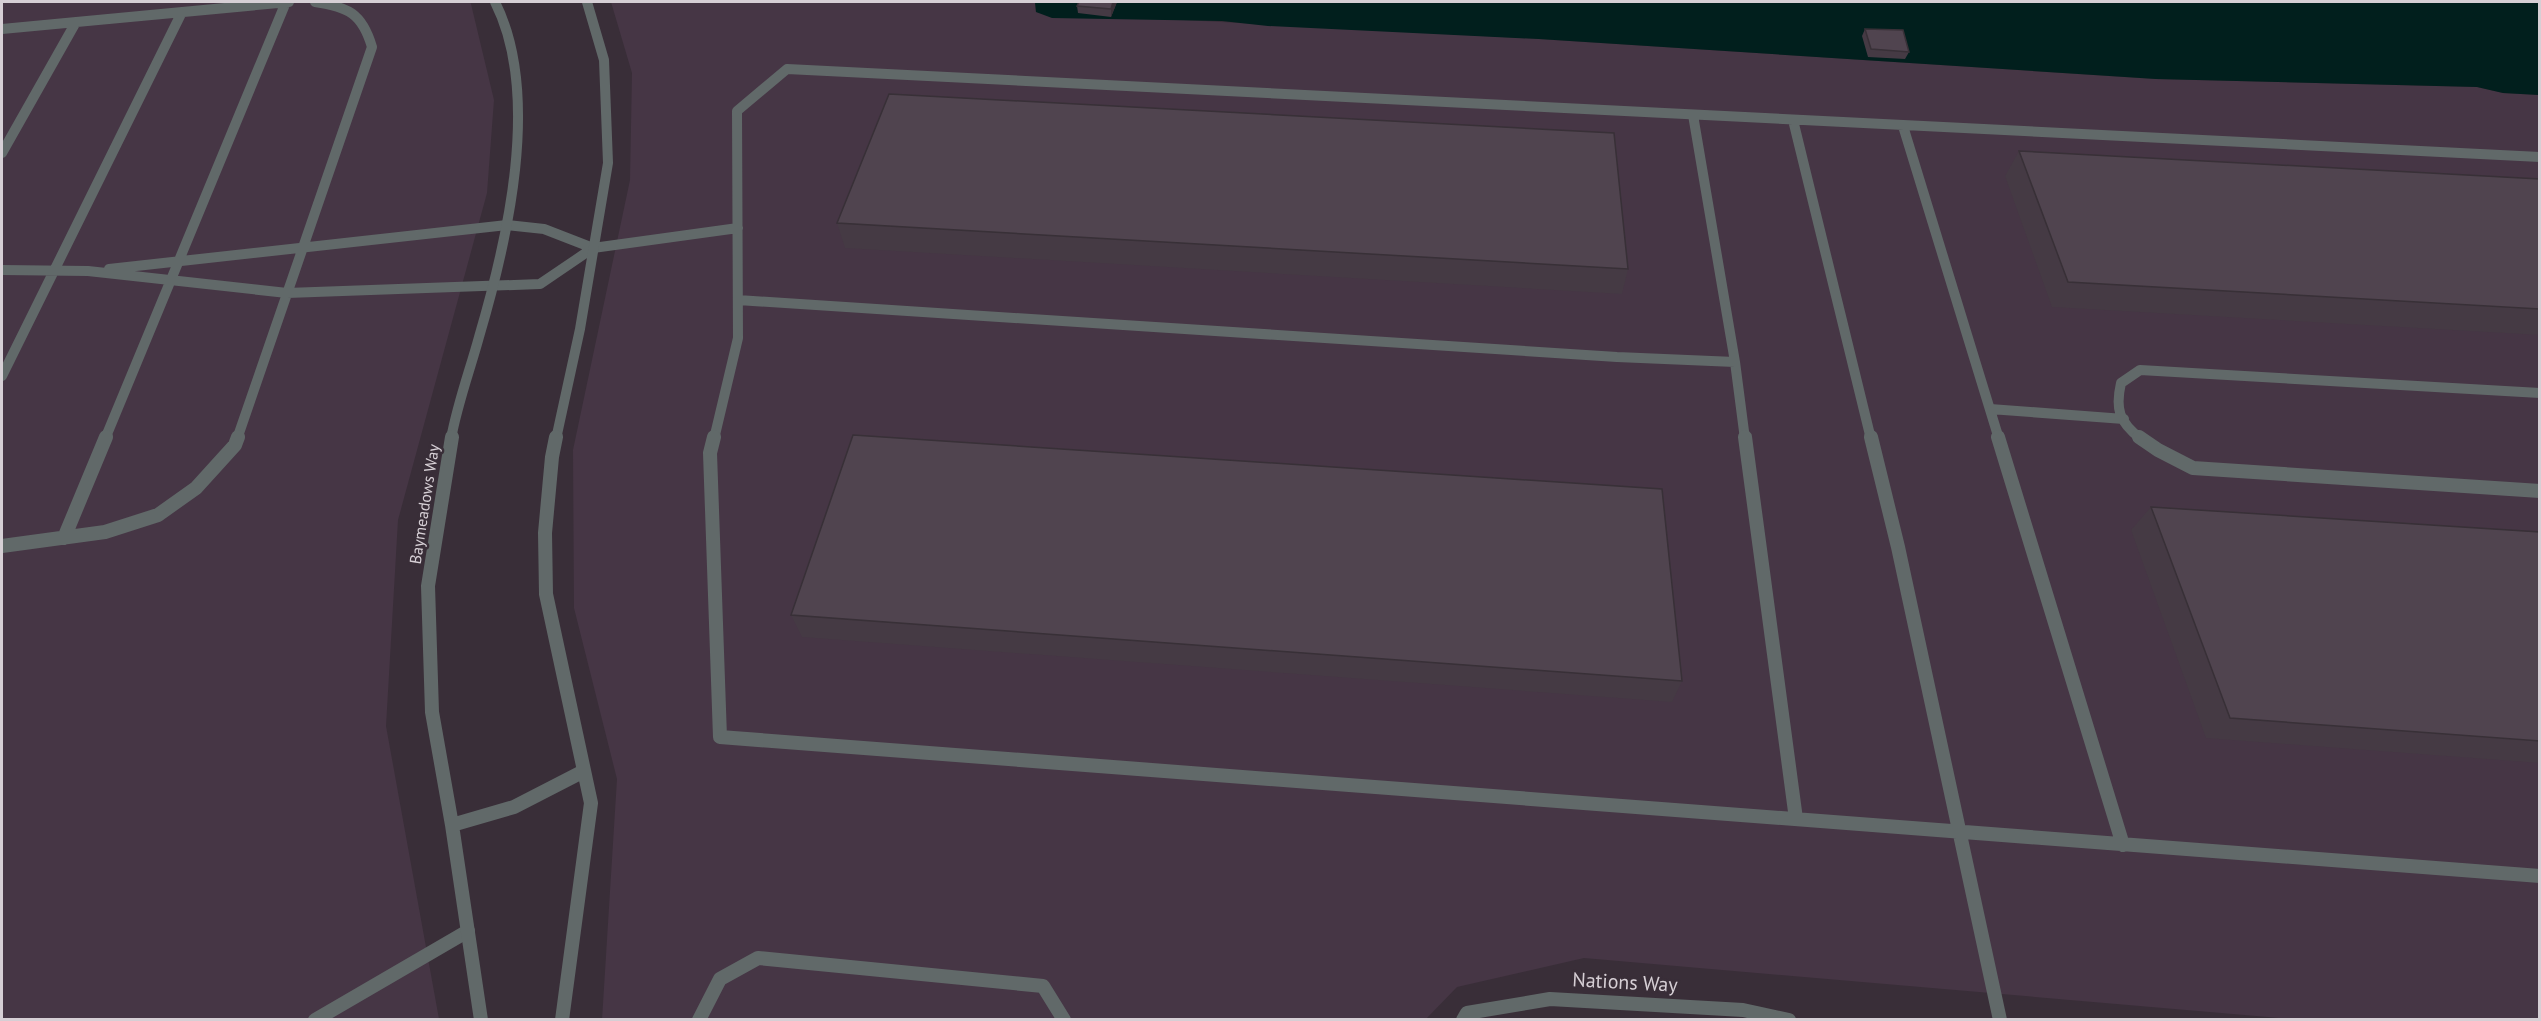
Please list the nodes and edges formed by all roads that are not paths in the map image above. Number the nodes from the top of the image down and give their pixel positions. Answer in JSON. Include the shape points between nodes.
{"nodes":[{"id":1,"x":287,"y":2,"type":"edge"},
{"id":2,"x":315,"y":2,"type":"edge"},
{"id":3,"x":495,"y":2,"type":"edge"},
{"id":4,"x":588,"y":2,"type":"edge"},
{"id":5,"x":182,"y":12,"type":"junction"},
{"id":6,"x":76,"y":22,"type":"junction"},
{"id":7,"x":2,"y":29,"type":"edge"},
{"id":8,"x":1693,"y":115,"type":"junction"},
{"id":9,"x":1793,"y":120,"type":"junction"},
{"id":10,"x":1903,"y":126,"type":"junction"},
{"id":11,"x":2,"y":153,"type":"edge"},
{"id":12,"x":2540,"y":157,"type":"edge"},
{"id":13,"x":507,"y":225,"type":"junction"},
{"id":14,"x":738,"y":228,"type":"junction"},
{"id":15,"x":303,"y":246,"type":"junction"},
{"id":16,"x":593,"y":248,"type":"junction"},
{"id":17,"x":179,"y":261,"type":"junction"},
{"id":18,"x":2,"y":270,"type":"edge"},
{"id":19,"x":54,"y":271,"type":"junction"},
{"id":20,"x":88,"y":272,"type":"junction"},
{"id":21,"x":171,"y":280,"type":"junction"},
{"id":22,"x":494,"y":286,"type":"junction"},
{"id":23,"x":287,"y":293,"type":"junction"},
{"id":24,"x":738,"y":300,"type":"junction"},
{"id":25,"x":1735,"y":362,"type":"junction"},
{"id":26,"x":2,"y":376,"type":"edge"},
{"id":27,"x":2540,"y":393,"type":"edge"},
{"id":28,"x":1990,"y":409,"type":"junction"},
{"id":29,"x":2124,"y":419,"type":"junction"},
{"id":30,"x":2540,"y":491,"type":"edge"},
{"id":31,"x":64,"y":538,"type":"junction"},
{"id":32,"x":2,"y":546,"type":"edge"},
{"id":33,"x":584,"y":771,"type":"junction"},
{"id":34,"x":1796,"y":819,"type":"junction"},
{"id":35,"x":452,"y":825,"type":"junction"},
{"id":36,"x":1961,"y":832,"type":"junction"},
{"id":37,"x":2123,"y":844,"type":"junction"},
{"id":38,"x":2540,"y":876,"type":"edge"},
{"id":39,"x":468,"y":931,"type":"junction"},
{"id":40,"x":315,"y":1020,"type":"edge"},
{"id":41,"x":481,"y":1020,"type":"edge"},
{"id":42,"x":562,"y":1020,"type":"edge"},
{"id":43,"x":699,"y":1020,"type":"edge"},
{"id":44,"x":1064,"y":1020,"type":"edge"},
{"id":45,"x":1463,"y":1020,"type":"edge"},
{"id":46,"x":1789,"y":1020,"type":"edge"},
{"id":47,"x":2000,"y":1020,"type":"edge"}],
"edges":[{"from":1,"to":5,"type":"street"},
{"from":1,"to":17,"type":"street"},
{"from":2,"to":15,"type":"street","via":[[350,10],[366,27],[372,47]]},
{"from":3,"to":13,"type":"street","name":"Baymeadows Way","via":[[514,66],[519,126]]},
{"from":4,"to":16,"type":"street","via":[[604,60],[608,106],[608,163]]},
{"from":5,"to":6,"type":"street"},
{"from":5,"to":19,"type":"street"},
{"from":6,"to":7,"type":"street"},
{"from":6,"to":11,"type":"street"},
{"from":8,"to":9,"type":"street"},
{"from":8,"to":14,"type":"street","via":[[787,69],[737,111]]},
{"from":8,"to":25,"type":"street"},
{"from":9,"to":10,"type":"street"},
{"from":9,"to":36,"type":"street","via":[[1898,547]]},
{"from":10,"to":12,"type":"street"},
{"from":10,"to":28,"type":"street"},
{"from":13,"to":15,"type":"street"},
{"from":13,"to":16,"type":"street","via":[[544,229]]},
{"from":13,"to":22,"type":"street","name":"Baymeadows Way"},
{"from":14,"to":16,"type":"street"},
{"from":14,"to":24,"type":"street"},
{"from":15,"to":17,"type":"street"},
{"from":15,"to":23,"type":"street"},
{"from":16,"to":22,"type":"street","via":[[540,284]]},
{"from":16,"to":33,"type":"street","via":[[552,458],[545,533],[546,594]]},
{"from":17,"to":20,"type":"street"},
{"from":17,"to":21,"type":"street"},
{"from":18,"to":19,"type":"street"},
{"from":19,"to":20,"type":"street"},
{"from":19,"to":26,"type":"street"},
{"from":20,"to":21,"type":"street"},
{"from":21,"to":23,"type":"street"},
{"from":21,"to":31,"type":"street"},
{"from":22,"to":23,"type":"street"},
{"from":22,"to":35,"type":"street","name":"Baymeadows Way","via":[[452,434],[428,586],[432,712]]},
{"from":23,"to":31,"type":"street","via":[[235,445],[196,488],[158,514],[105,532]]},
{"from":24,"to":25,"type":"street"},
{"from":24,"to":34,"type":"street","via":[[738,338],[710,453],[720,737]]},
{"from":25,"to":34,"type":"street"},
{"from":27,"to":29,"type":"street","via":[[2140,370],[2121,383],[2117,404]]},
{"from":28,"to":29,"type":"street"},
{"from":28,"to":37,"type":"street"},
{"from":29,"to":30,"type":"street","via":[[2127,429],[2158,451],[2193,468]]},
{"from":31,"to":32,"type":"street"},
{"from":33,"to":35,"type":"street","via":[[514,807]]},
{"from":33,"to":42,"type":"street","via":[[591,803]]},
{"from":34,"to":36,"type":"street"},
{"from":35,"to":39,"type":"street","name":"Baymeadows Way"},
{"from":36,"to":37,"type":"street"},
{"from":36,"to":47,"type":"street"},
{"from":37,"to":38,"type":"street"},
{"from":39,"to":40,"type":"street"},
{"from":39,"to":41,"type":"street","name":"Baymeadows Way"},
{"from":43,"to":44,"type":"street","via":[[720,979],[758,958],[1043,986]]},
{"from":45,"to":46,"type":"street","name":"Nations Way","via":[[1467,1014],[1550,999],[1743,1010]]}]}
